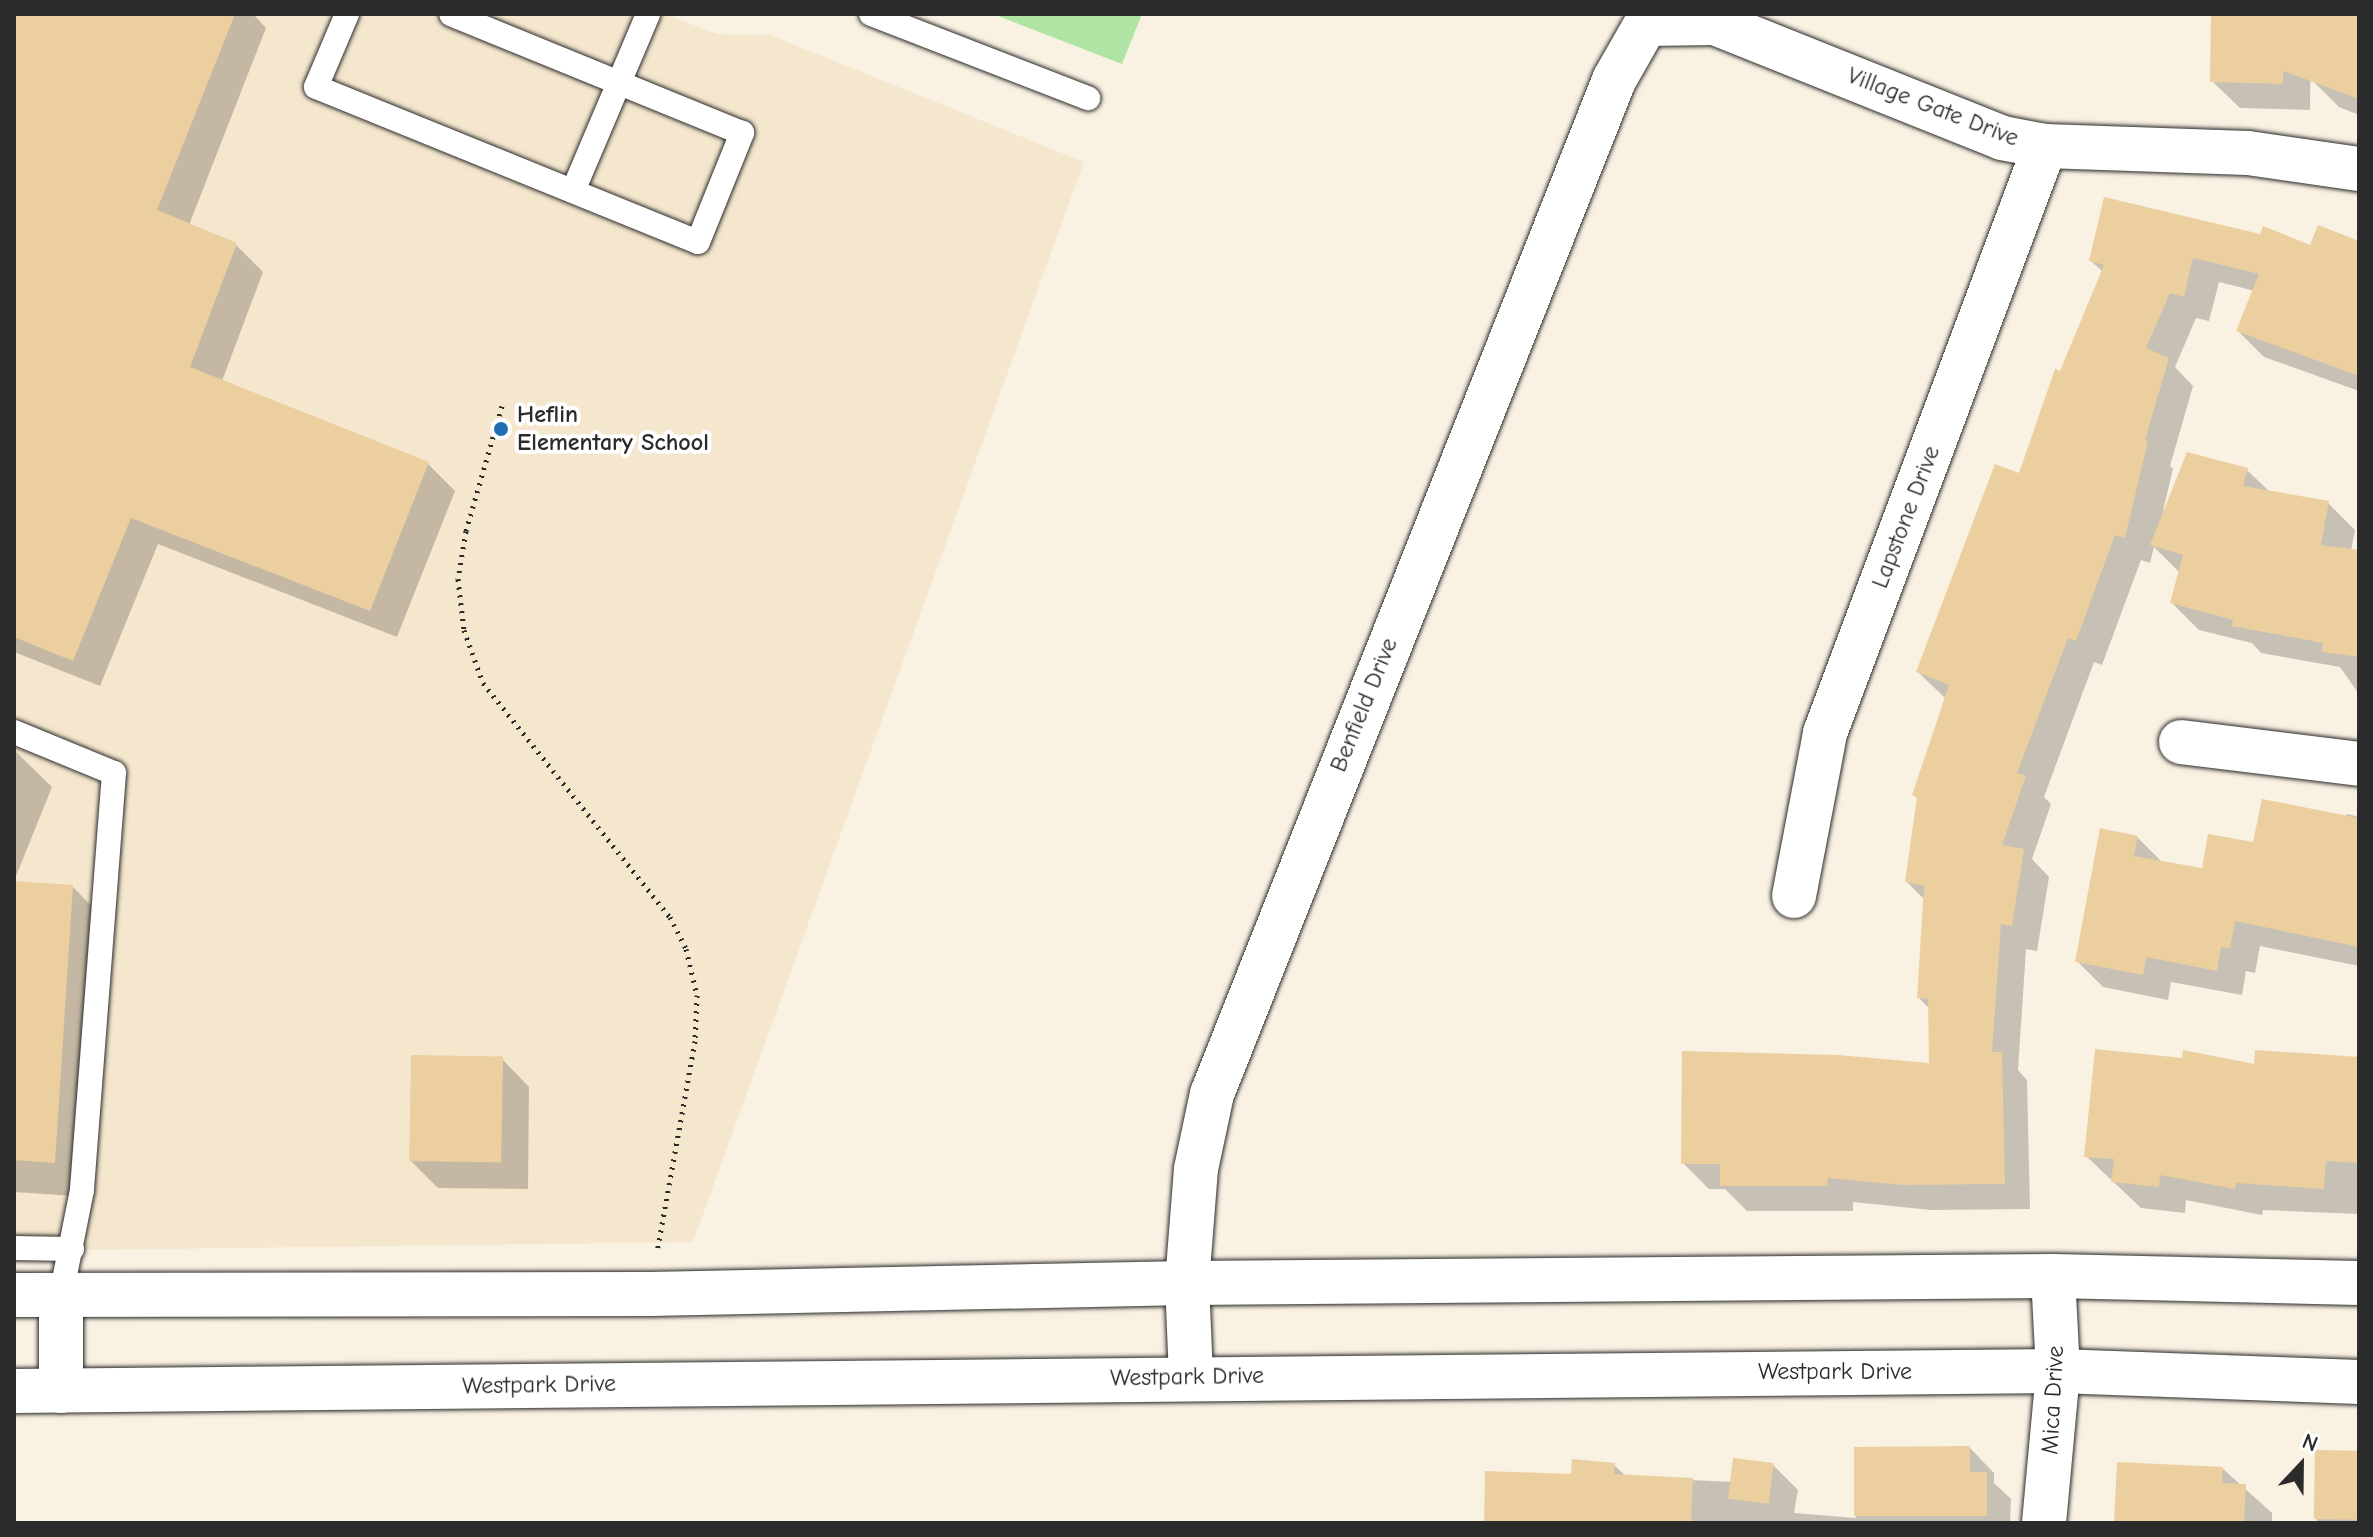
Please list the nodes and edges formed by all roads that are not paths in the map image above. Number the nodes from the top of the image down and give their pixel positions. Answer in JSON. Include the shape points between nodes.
{"nodes":[{"id":1,"x":347,"y":14,"type":"edge"},
{"id":2,"x":451,"y":14,"type":"edge"},
{"id":3,"x":648,"y":14,"type":"edge"},
{"id":4,"x":871,"y":14,"type":"edge"},
{"id":5,"x":1628,"y":54,"type":"joint"},
{"id":6,"x":619,"y":83,"type":"junction"},
{"id":7,"x":1088,"y":98,"type":"dead end"},
{"id":8,"x":2045,"y":146,"type":"junction"},
{"id":9,"x":2359,"y":169,"type":"edge"},
{"id":10,"x":573,"y":191,"type":"junction"},
{"id":11,"x":14,"y":732,"type":"edge"},
{"id":12,"x":2181,"y":742,"type":"dead end"},
{"id":13,"x":2359,"y":764,"type":"edge"},
{"id":14,"x":1794,"y":896,"type":"dead end"},
{"id":15,"x":14,"y":1248,"type":"edge"},
{"id":16,"x":72,"y":1249,"type":"junction"},
{"id":17,"x":2053,"y":1276,"type":"junction"},
{"id":18,"x":1187,"y":1283,"type":"junction"},
{"id":19,"x":2359,"y":1283,"type":"edge"},
{"id":20,"x":14,"y":1295,"type":"edge"},
{"id":21,"x":61,"y":1295,"type":"junction"},
{"id":22,"x":2058,"y":1371,"type":"junction"},
{"id":23,"x":1191,"y":1377,"type":"junction"},
{"id":24,"x":2359,"y":1382,"type":"edge"},
{"id":25,"x":14,"y":1391,"type":"edge"},
{"id":26,"x":61,"y":1391,"type":"junction"},
{"id":27,"x":2044,"y":1523,"type":"edge"}],
"edges":[{"from":1,"to":10,"type":"lane","via":[[316,87]]},
{"from":2,"to":6,"type":"lane"},
{"from":3,"to":6,"type":"lane"},
{"from":4,"to":7,"type":"lane"},
{"from":5,"to":8,"type":"main road","name":"Village Gate Drive","via":[[1646,24],[1715,23],[2002,138]]},
{"from":5,"to":18,"type":"main road","name":"Benfield Drive","via":[[1212,1094],[1196,1169]]},
{"from":6,"to":10,"type":"lane"},
{"from":6,"to":10,"type":"lane","via":[[742,133],[698,242]]},
{"from":8,"to":9,"type":"main road","name":"Village Gate Drive","via":[[2248,153]]},
{"from":8,"to":14,"type":"main road","name":"Lapstone Drive","via":[[1825,733]]},
{"from":11,"to":16,"type":"lane","via":[[114,773],[82,1190]]},
{"from":12,"to":13,"type":"main road"},
{"from":15,"to":16,"type":"lane"},
{"from":16,"to":21,"type":"lane"},
{"from":17,"to":18,"type":"main road"},
{"from":17,"to":19,"type":"main road"},
{"from":17,"to":22,"type":"main road","name":"Mica Drive"},
{"from":18,"to":21,"type":"main road","via":[[650,1294]]},
{"from":18,"to":23,"type":"main road","name":"Benfield Drive"},
{"from":20,"to":21,"type":"main road"},
{"from":21,"to":26,"type":"main road"},
{"from":22,"to":23,"type":"main road","name":"Westpark Drive"},
{"from":22,"to":24,"type":"main road","name":"Westpark Drive"},
{"from":22,"to":27,"type":"main road","name":"Mica Drive"},
{"from":23,"to":26,"type":"main road","name":"Westpark Drive"},
{"from":25,"to":26,"type":"main road","name":"Westpark Drive"}]}
